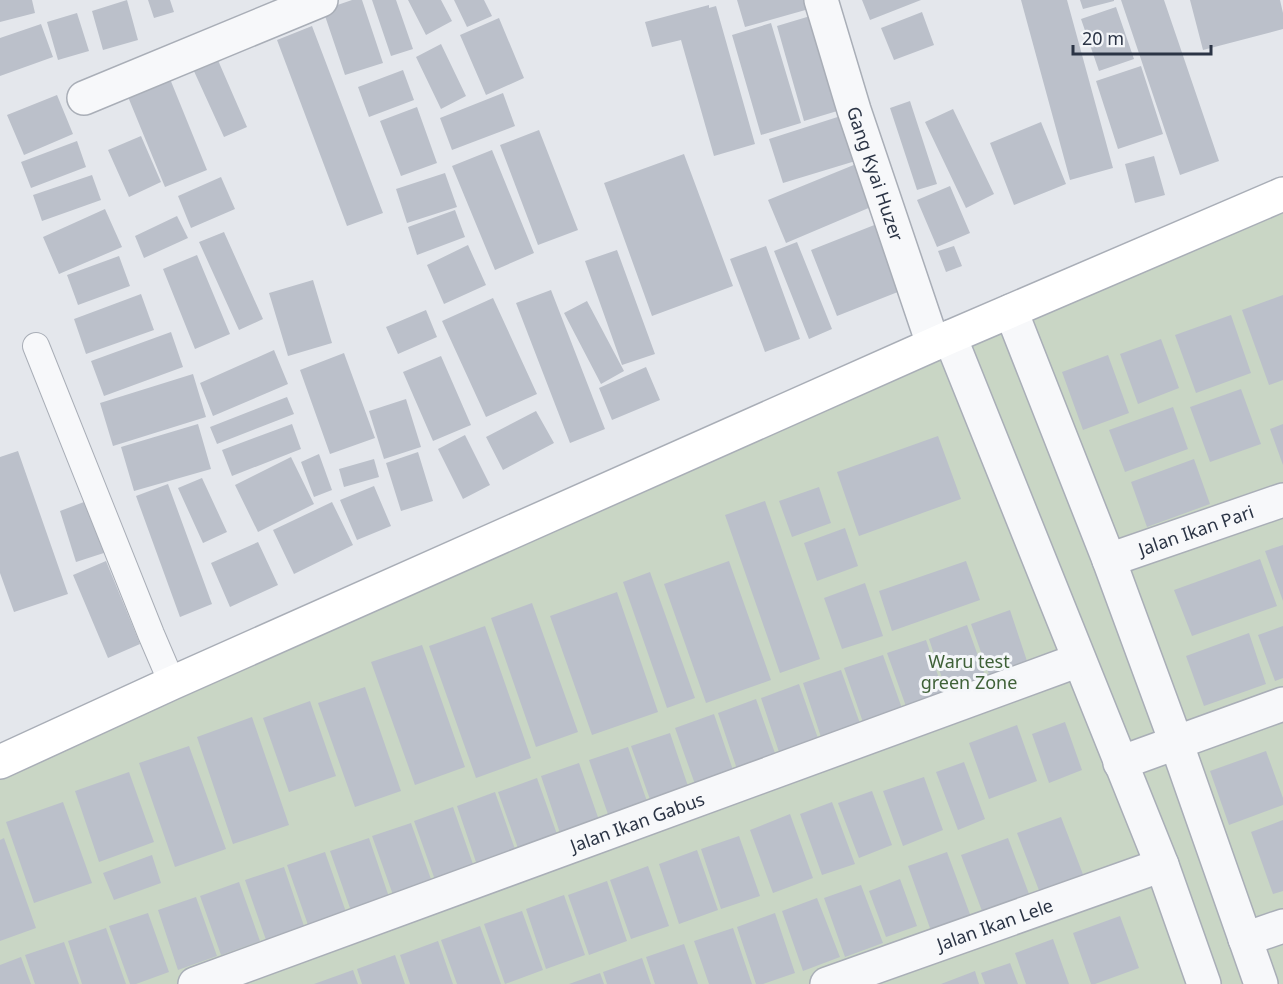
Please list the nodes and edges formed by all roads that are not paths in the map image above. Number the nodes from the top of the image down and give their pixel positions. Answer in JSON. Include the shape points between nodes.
{"nodes":[{"id":1,"x":321,"y":0,"type":"edge"},
{"id":2,"x":821,"y":0,"type":"edge"},
{"id":3,"x":84,"y":98,"type":"dead end"},
{"id":4,"x":1283,"y":194,"type":"edge"},
{"id":5,"x":1011,"y":311,"type":"junction"},
{"id":6,"x":942,"y":341,"type":"junction"},
{"id":7,"x":36,"y":346,"type":"dead end"},
{"id":8,"x":1283,"y":500,"type":"edge"},
{"id":9,"x":1109,"y":560,"type":"junction"},
{"id":10,"x":1079,"y":660,"type":"junction"},
{"id":11,"x":172,"y":683,"type":"junction"},
{"id":12,"x":1283,"y":704,"type":"edge"},
{"id":13,"x":1176,"y":742,"type":"junction"},
{"id":14,"x":0,"y":762,"type":"edge"},
{"id":15,"x":1120,"y":763,"type":"junction"},
{"id":16,"x":1162,"y":865,"type":"junction"},
{"id":17,"x":1283,"y":926,"type":"edge"},
{"id":18,"x":1245,"y":939,"type":"junction"},
{"id":19,"x":195,"y":984,"type":"edge"},
{"id":20,"x":828,"y":984,"type":"edge"},
{"id":21,"x":1204,"y":984,"type":"edge"},
{"id":22,"x":1261,"y":984,"type":"edge"}],
"edges":[{"from":1,"to":3,"type":"street"},
{"from":2,"to":6,"type":"street","name":"Gang Kyai Huzer","via":[[854,110]]},
{"from":4,"to":5,"type":"street"},
{"from":5,"to":6,"type":"street"},
{"from":5,"to":9,"type":"street"},
{"from":6,"to":10,"type":"street","name":"Gang Kyai Huzer"},
{"from":6,"to":11,"type":"street"},
{"from":7,"to":11,"type":"lane"},
{"from":8,"to":9,"type":"street","name":"Jalan Ikan Pari"},
{"from":9,"to":13,"type":"street"},
{"from":10,"to":15,"type":"street","name":"Gang Kyai Huzer"},
{"from":10,"to":19,"type":"street","name":"Jalan Ikan Gabus"},
{"from":11,"to":14,"type":"street"},
{"from":12,"to":13,"type":"street"},
{"from":13,"to":15,"type":"street"},
{"from":13,"to":18,"type":"street"},
{"from":15,"to":16,"type":"street","name":"Gang Kyai Huzer"},
{"from":16,"to":20,"type":"street","name":"Jalan Ikan Lele"},
{"from":16,"to":21,"type":"street","name":"Gang Kyai Huzer"},
{"from":17,"to":18,"type":"street"},
{"from":18,"to":22,"type":"street"}]}
